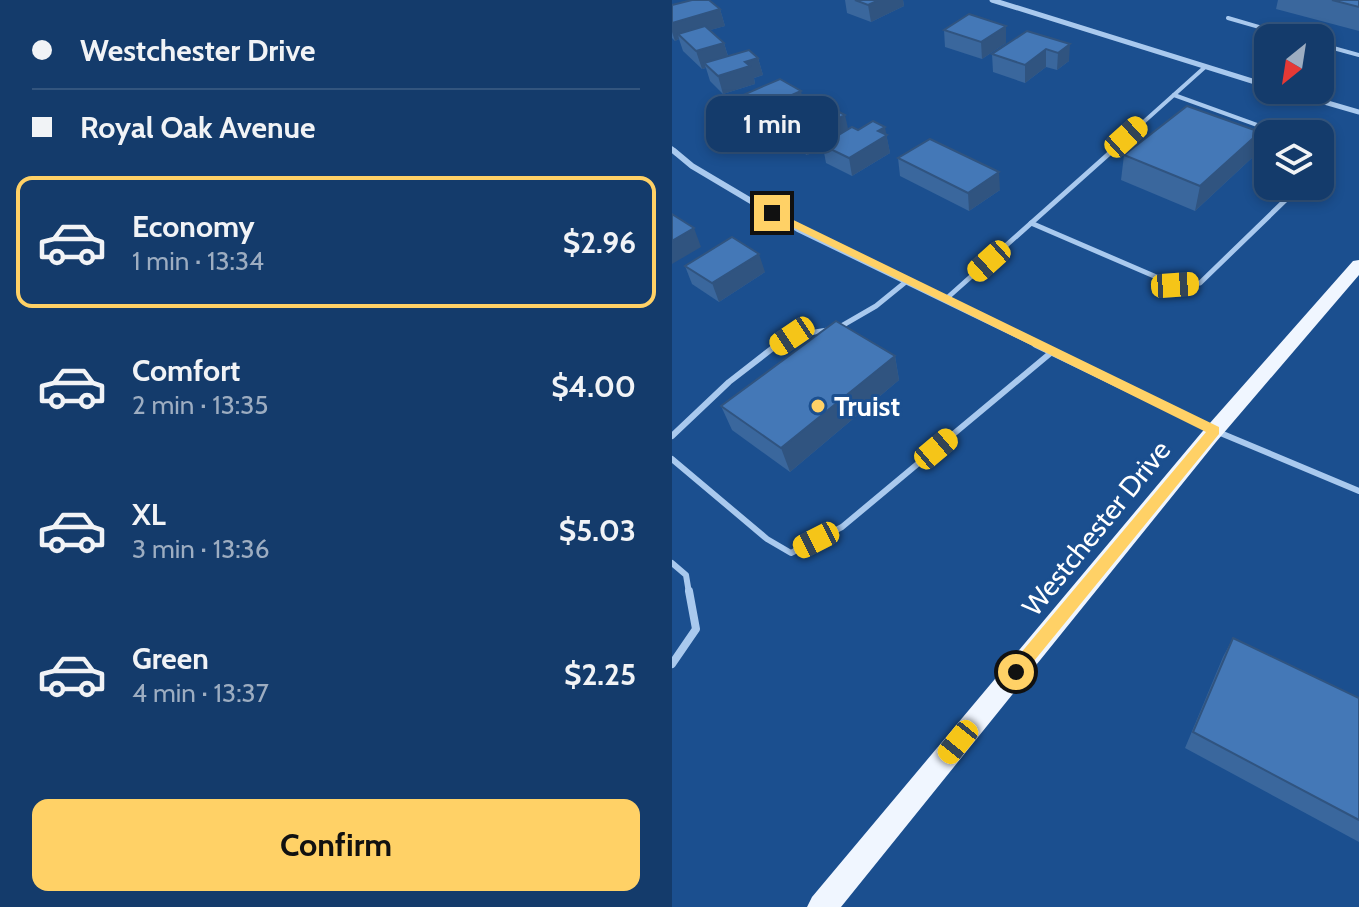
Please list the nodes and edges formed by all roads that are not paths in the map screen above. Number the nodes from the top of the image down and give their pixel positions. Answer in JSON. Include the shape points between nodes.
{"nodes":[{"id":1,"x":992,"y":0,"type":"edge"},
{"id":2,"x":1228,"y":18,"type":"dead end"},
{"id":3,"x":1254,"y":26,"type":"edge"},
{"id":4,"x":1334,"y":48,"type":"edge"},
{"id":5,"x":1359,"y":55,"type":"edge"},
{"id":6,"x":1205,"y":67,"type":"junction"},
{"id":7,"x":1254,"y":82,"type":"edge"},
{"id":8,"x":1174,"y":95,"type":"junction"},
{"id":9,"x":1333,"y":104,"type":"edge"},
{"id":10,"x":1359,"y":112,"type":"edge"},
{"id":11,"x":1254,"y":124,"type":"edge"},
{"id":12,"x":672,"y":149,"type":"edge"},
{"id":13,"x":1286,"y":200,"type":"edge"},
{"id":14,"x":1031,"y":223,"type":"junction"},
{"id":15,"x":1359,"y":265,"type":"edge"},
{"id":16,"x":908,"y":280,"type":"junction"},
{"id":17,"x":947,"y":298,"type":"junction"},
{"id":18,"x":1053,"y":351,"type":"junction"},
{"id":19,"x":1215,"y":430,"type":"junction"},
{"id":20,"x":672,"y":436,"type":"edge"},
{"id":21,"x":672,"y":459,"type":"edge"},
{"id":22,"x":1359,"y":491,"type":"edge"},
{"id":23,"x":672,"y":563,"type":"edge"},
{"id":24,"x":672,"y":664,"type":"edge"},
{"id":25,"x":822,"y":907,"type":"edge"}],
"edges":[{"from":1,"to":6,"type":"street"},
{"from":2,"to":3,"type":"lane"},
{"from":4,"to":5,"type":"lane"},
{"from":6,"to":7,"type":"street"},
{"from":6,"to":8,"type":"lane"},
{"from":8,"to":11,"type":"lane"},
{"from":8,"to":14,"type":"lane"},
{"from":9,"to":10,"type":"street"},
{"from":12,"to":16,"type":"street","via":[[798,229]]},
{"from":13,"to":14,"type":"lane","via":[[1200,283],[1175,285]]},
{"from":14,"to":17,"type":"lane"},
{"from":15,"to":19,"type":"main road","name":"Westchester Drive"},
{"from":16,"to":17,"type":"street"},
{"from":16,"to":20,"type":"lane","via":[[837,329],[792,336],[698,408]]},
{"from":17,"to":18,"type":"street"},
{"from":18,"to":19,"type":"street"},
{"from":18,"to":21,"type":"lane","via":[[842,527],[791,553]]},
{"from":19,"to":22,"type":"lane"},
{"from":19,"to":25,"type":"main road","name":"Westchester Drive"},
{"from":23,"to":24,"type":"lane","via":[[686,575],[696,629]]}]}
